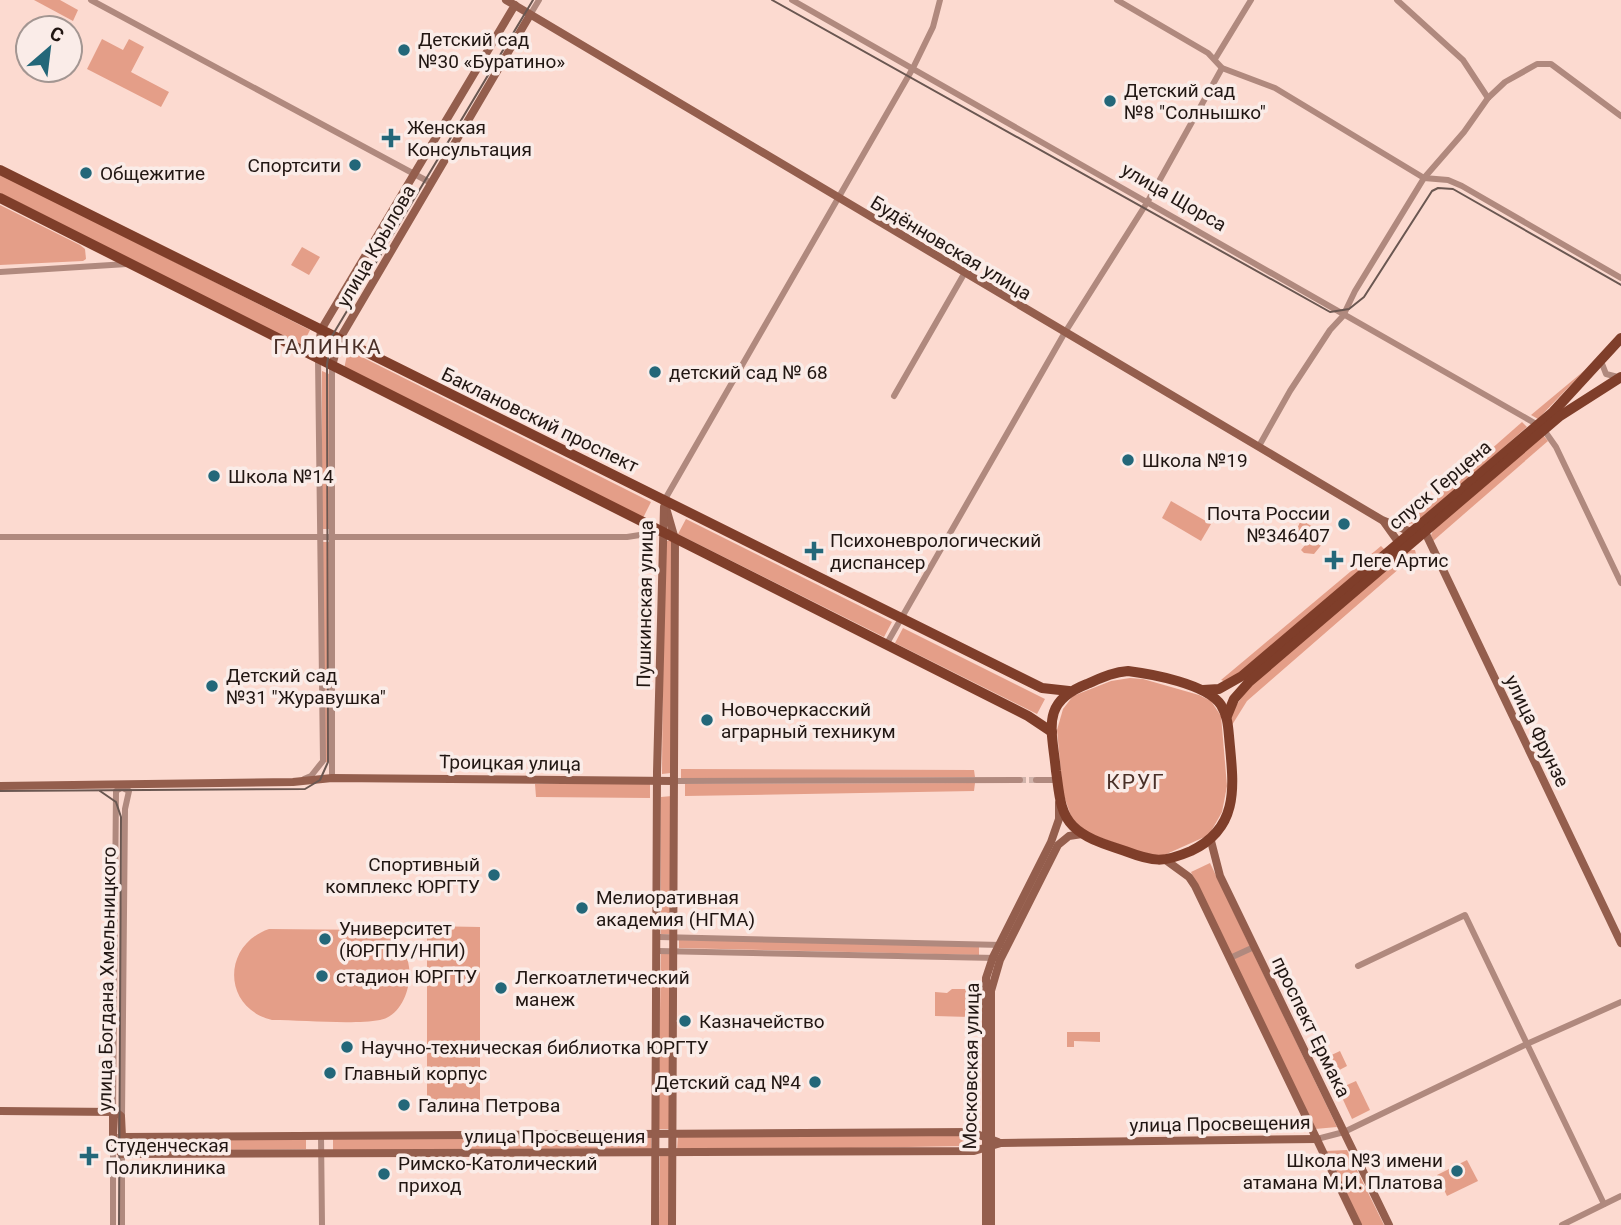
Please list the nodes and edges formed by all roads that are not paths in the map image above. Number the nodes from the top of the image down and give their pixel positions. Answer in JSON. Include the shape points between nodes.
{"nodes":[{"id":1,"x":91,"y":0,"type":"edge"},
{"id":2,"x":506,"y":0,"type":"edge"},
{"id":3,"x":540,"y":0,"type":"edge"},
{"id":4,"x":792,"y":0,"type":"edge"},
{"id":5,"x":940,"y":0,"type":"edge"},
{"id":6,"x":1117,"y":0,"type":"edge"},
{"id":7,"x":1251,"y":0,"type":"edge"},
{"id":8,"x":1397,"y":0,"type":"edge"},
{"id":9,"x":517,"y":3,"type":"edge"},
{"id":10,"x":530,"y":15,"type":"junction"},
{"id":11,"x":1215,"y":60,"type":"junction"},
{"id":12,"x":913,"y":68,"type":"junction"},
{"id":13,"x":1222,"y":68,"type":"junction"},
{"id":14,"x":1488,"y":98,"type":"junction"},
{"id":15,"x":1621,"y":116,"type":"edge"},
{"id":16,"x":0,"y":170,"type":"edge"},
{"id":17,"x":416,"y":173,"type":"junction"},
{"id":18,"x":1424,"y":178,"type":"junction"},
{"id":19,"x":431,"y":183,"type":"junction"},
{"id":20,"x":0,"y":198,"type":"edge"},
{"id":21,"x":838,"y":198,"type":"junction"},
{"id":22,"x":1148,"y":201,"type":"junction"},
{"id":23,"x":129,"y":264,"type":"junction"},
{"id":24,"x":0,"y":272,"type":"edge"},
{"id":25,"x":964,"y":274,"type":"junction"},
{"id":26,"x":1621,"y":278,"type":"edge"},
{"id":27,"x":1343,"y":316,"type":"junction"},
{"id":28,"x":321,"y":330,"type":"junction"},
{"id":29,"x":1064,"y":334,"type":"junction"},
{"id":30,"x":1621,"y":338,"type":"edge"},
{"id":31,"x":339,"y":340,"type":"junction"},
{"id":32,"x":318,"y":359,"type":"junction"},
{"id":33,"x":1601,"y":359,"type":"junction"},
{"id":34,"x":332,"y":366,"type":"junction"},
{"id":35,"x":1620,"y":377,"type":"edge"},
{"id":36,"x":894,"y":396,"type":"dead end"},
{"id":37,"x":1541,"y":428,"type":"junction"},
{"id":38,"x":1259,"y":446,"type":"junction"},
{"id":39,"x":664,"y":500,"type":"junction"},
{"id":40,"x":1382,"y":520,"type":"junction"},
{"id":41,"x":661,"y":532,"type":"junction"},
{"id":42,"x":1411,"y":532,"type":"junction"},
{"id":43,"x":1425,"y":532,"type":"junction"},
{"id":44,"x":0,"y":537,"type":"edge"},
{"id":45,"x":320,"y":539,"type":"junction"},
{"id":46,"x":334,"y":539,"type":"junction"},
{"id":47,"x":675,"y":539,"type":"junction"},
{"id":48,"x":1399,"y":543,"type":"junction"},
{"id":49,"x":1621,"y":583,"type":"edge"},
{"id":50,"x":900,"y":617,"type":"junction"},
{"id":51,"x":886,"y":645,"type":"junction"},
{"id":52,"x":1203,"y":690,"type":"junction"},
{"id":53,"x":1069,"y":691,"type":"junction"},
{"id":54,"x":1227,"y":716,"type":"junction"},
{"id":55,"x":1052,"y":732,"type":"junction"},
{"id":56,"x":332,"y":778,"type":"junction"},
{"id":57,"x":1020,"y":780,"type":"tunnel mouth"},
{"id":58,"x":1036,"y":780,"type":"tunnel mouth"},
{"id":59,"x":1058,"y":780,"type":"junction"},
{"id":60,"x":658,"y":781,"type":"junction"},
{"id":61,"x":674,"y":781,"type":"junction"},
{"id":62,"x":293,"y":782,"type":"junction"},
{"id":63,"x":0,"y":786,"type":"edge"},
{"id":64,"x":117,"y":788,"type":"junction"},
{"id":65,"x":1059,"y":798,"type":"junction"},
{"id":66,"x":1082,"y":834,"type":"junction"},
{"id":67,"x":1211,"y":841,"type":"junction"},
{"id":68,"x":1167,"y":861,"type":"junction"},
{"id":69,"x":659,"y":937,"type":"junction"},
{"id":70,"x":674,"y":937,"type":"junction"},
{"id":71,"x":1621,"y":943,"type":"edge"},
{"id":72,"x":1003,"y":945,"type":"junction"},
{"id":73,"x":1254,"y":947,"type":"junction"},
{"id":74,"x":658,"y":951,"type":"junction"},
{"id":75,"x":674,"y":951,"type":"junction"},
{"id":76,"x":997,"y":958,"type":"junction"},
{"id":77,"x":1230,"y":958,"type":"junction"},
{"id":78,"x":1358,"y":966,"type":"dead end"},
{"id":79,"x":1621,"y":1003,"type":"edge"},
{"id":80,"x":1529,"y":1043,"type":"junction"},
{"id":81,"x":0,"y":1111,"type":"edge"},
{"id":82,"x":119,"y":1115,"type":"junction"},
{"id":83,"x":1344,"y":1132,"type":"junction"},
{"id":84,"x":656,"y":1134,"type":"junction"},
{"id":85,"x":673,"y":1134,"type":"junction"},
{"id":86,"x":321,"y":1135,"type":"junction"},
{"id":87,"x":1317,"y":1139,"type":"junction"},
{"id":88,"x":116,"y":1140,"type":"junction"},
{"id":89,"x":991,"y":1142,"type":"junction"},
{"id":90,"x":321,"y":1151,"type":"junction"},
{"id":91,"x":122,"y":1153,"type":"junction"},
{"id":92,"x":656,"y":1153,"type":"junction"},
{"id":93,"x":673,"y":1153,"type":"junction"},
{"id":94,"x":1621,"y":1196,"type":"edge"},
{"id":95,"x":1604,"y":1205,"type":"junction"},
{"id":96,"x":113,"y":1225,"type":"edge"},
{"id":97,"x":122,"y":1225,"type":"edge"},
{"id":98,"x":322,"y":1225,"type":"edge"},
{"id":99,"x":655,"y":1225,"type":"edge"},
{"id":100,"x":673,"y":1225,"type":"edge"},
{"id":101,"x":986,"y":1225,"type":"edge"},
{"id":102,"x":991,"y":1225,"type":"edge"},
{"id":103,"x":1359,"y":1225,"type":"edge"},
{"id":104,"x":1389,"y":1225,"type":"edge"},
{"id":105,"x":1562,"y":1225,"type":"edge"}],
"edges":[{"from":1,"to":17,"type":"street"},
{"from":2,"to":9,"type":"street","name":"Будённовская улица"},
{"from":3,"to":10,"type":"street","name":"улица Крылова"},
{"from":4,"to":12,"type":"street","name":"улица Щорса"},
{"from":5,"to":12,"type":"street"},
{"from":6,"to":11,"type":"street"},
{"from":7,"to":11,"type":"street"},
{"from":8,"to":14,"type":"street","via":[[1463,60]]},
{"from":9,"to":10,"type":"street","name":"Будённовская улица"},
{"from":9,"to":17,"type":"street","name":"улица Крылова"},
{"from":10,"to":19,"type":"street","name":"улица Крылова"},
{"from":10,"to":21,"type":"street","name":"Будённовская улица"},
{"from":11,"to":13,"type":"street"},
{"from":12,"to":21,"type":"street"},
{"from":12,"to":22,"type":"street","name":"улица Щорса"},
{"from":13,"to":18,"type":"street","via":[[1275,88]]},
{"from":13,"to":22,"type":"street"},
{"from":14,"to":15,"type":"street","via":[[1517,73],[1537,64],[1559,68]]},
{"from":14,"to":18,"type":"street"},
{"from":16,"to":28,"type":"main road","name":"Баклановский проспект"},
{"from":17,"to":19,"type":"street"},
{"from":17,"to":28,"type":"street","name":"улица Крылова"},
{"from":18,"to":26,"type":"street","via":[[1462,186]]},
{"from":18,"to":27,"type":"street"},
{"from":19,"to":31,"type":"street","name":"улица Крылова"},
{"from":20,"to":23,"type":"main road"},
{"from":21,"to":25,"type":"street","name":"Будённовская улица"},
{"from":21,"to":39,"type":"street"},
{"from":22,"to":27,"type":"street","name":"улица Щорса"},
{"from":22,"to":29,"type":"street"},
{"from":23,"to":24,"type":"street"},
{"from":23,"to":32,"type":"main road"},
{"from":25,"to":29,"type":"street","name":"Будённовская улица"},
{"from":25,"to":36,"type":"street"},
{"from":27,"to":37,"type":"street","name":"улица Щорса"},
{"from":27,"to":38,"type":"street","via":[[1290,391]]},
{"from":28,"to":31,"type":"main road","name":"Баклановский проспект"},
{"from":28,"to":32,"type":"street","name":"улица Крылова"},
{"from":29,"to":38,"type":"street","name":"Будённовская улица"},
{"from":29,"to":50,"type":"street"},
{"from":30,"to":33,"type":"main road","name":"спуск Герцена"},
{"from":31,"to":34,"type":"street","name":"улица Крылова"},
{"from":31,"to":39,"type":"main road","name":"Баклановский проспект"},
{"from":32,"to":34,"type":"main road"},
{"from":32,"to":45,"type":"street"},
{"from":33,"to":35,"type":"street","via":[[1606,374]]},
{"from":33,"to":37,"type":"main road","name":"спуск Герцена"},
{"from":34,"to":41,"type":"main road"},
{"from":34,"to":46,"type":"street"},
{"from":35,"to":37,"type":"main road","name":"спуск Герцена"},
{"from":37,"to":42,"type":"main road","name":"спуск Герцена"},
{"from":37,"to":43,"type":"main road","name":"спуск Герцена"},
{"from":37,"to":49,"type":"street","via":[[1556,447]]},
{"from":38,"to":40,"type":"street","name":"Будённовская улица"},
{"from":39,"to":41,"type":"street","name":"Пушкинская улица"},
{"from":39,"to":47,"type":"street","name":"Пушкинская улица"},
{"from":39,"to":50,"type":"main road","name":"Баклановский проспект"},
{"from":40,"to":42,"type":"street","name":"Будённовская улица"},
{"from":40,"to":48,"type":"street","name":"Будённовская улица"},
{"from":41,"to":46,"type":"street","via":[[627,537]]},
{"from":41,"to":47,"type":"main road"},
{"from":41,"to":60,"type":"street","name":"Пушкинская улица"},
{"from":42,"to":48,"type":"main road","name":"спуск Герцена"},
{"from":43,"to":54,"type":"main road","name":"спуск Герцена","via":[[1249,682]]},
{"from":43,"to":71,"type":"street","name":"улица Фрунзе"},
{"from":44,"to":45,"type":"street"},
{"from":45,"to":46,"type":"street"},
{"from":45,"to":62,"type":"street","via":[[323,761],[311,776]]},
{"from":46,"to":56,"type":"street"},
{"from":47,"to":51,"type":"main road"},
{"from":47,"to":61,"type":"street","name":"Пушкинская улица"},
{"from":48,"to":52,"type":"main road","name":"спуск Герцена","via":[[1242,676],[1219,689]]},
{"from":50,"to":51,"type":"street"},
{"from":50,"to":53,"type":"main road","name":"Баклановский проспект","via":[[1042,688]]},
{"from":51,"to":55,"type":"main road"},
{"from":52,"to":53,"type":"main road","via":[[1128,671]]},
{"from":52,"to":54,"type":"main road","via":[[1218,701]]},
{"from":53,"to":55,"type":"main road","via":[[1053,713]]},
{"from":54,"to":67,"type":"main road","via":[[1231,800]]},
{"from":55,"to":59,"type":"main road"},
{"from":56,"to":60,"type":"street","name":"Троицкая улица"},
{"from":56,"to":62,"type":"street","name":"Троицкая улица"},
{"from":57,"to":61,"type":"street","name":"Троицкая улица"},
{"from":58,"to":59,"type":"street"},
{"from":59,"to":65,"type":"main road"},
{"from":60,"to":61,"type":"street","name":"Троицкая улица"},
{"from":60,"to":69,"type":"street","name":"Пушкинская улица"},
{"from":61,"to":70,"type":"street","name":"Пушкинская улица"},
{"from":62,"to":64,"type":"street","name":"Троицкая улица"},
{"from":63,"to":64,"type":"street","name":"Троицкая улица"},
{"from":64,"to":82,"type":"street","name":"улица Богдана Хмельницкого"},
{"from":64,"to":82,"type":"street","name":"улица Богдана Хмельницкого","via":[[130,796],[125,808]]},
{"from":65,"to":66,"type":"main road","via":[[1068,821]]},
{"from":65,"to":72,"type":"street","name":"Московская улица","via":[[1055,834]]},
{"from":66,"to":68,"type":"main road","via":[[1141,857]]},
{"from":66,"to":72,"type":"street","name":"Московская улица","via":[[1069,836],[1058,845]]},
{"from":67,"to":68,"type":"main road"},
{"from":67,"to":73,"type":"street","name":"проспект Ермака","via":[[1220,876]]},
{"from":68,"to":77,"type":"street","via":[[1195,886]]},
{"from":69,"to":70,"type":"street"},
{"from":69,"to":74,"type":"street","name":"Пушкинская улица"},
{"from":70,"to":72,"type":"street"},
{"from":70,"to":75,"type":"street","name":"Пушкинская улица"},
{"from":72,"to":76,"type":"street","name":"Московская улица"},
{"from":73,"to":77,"type":"street"},
{"from":73,"to":83,"type":"street","name":"проспект Ермака"},
{"from":74,"to":75,"type":"street"},
{"from":74,"to":84,"type":"street","name":"Пушкинская улица"},
{"from":75,"to":76,"type":"street"},
{"from":75,"to":85,"type":"street","name":"Пушкинская улица"},
{"from":76,"to":89,"type":"street","name":"Московская улица","via":[[991,991]]},
{"from":77,"to":87,"type":"street"},
{"from":78,"to":80,"type":"street","via":[[1465,915]]},
{"from":79,"to":80,"type":"street","name":"улица Просвещения"},
{"from":80,"to":83,"type":"street","name":"улица Просвещения"},
{"from":80,"to":95,"type":"street"},
{"from":81,"to":82,"type":"street"},
{"from":82,"to":88,"type":"street","name":"улица Богдана Хмельницкого"},
{"from":83,"to":87,"type":"street","name":"улица Просвещения"},
{"from":83,"to":104,"type":"street","name":"проспект Ермака"},
{"from":84,"to":85,"type":"street","name":"улица Просвещения"},
{"from":84,"to":86,"type":"street","name":"улица Просвещения"},
{"from":84,"to":92,"type":"street","name":"Пушкинская улица"},
{"from":85,"to":89,"type":"street","name":"улица Просвещения","via":[[971,1132]]},
{"from":85,"to":93,"type":"street","name":"Пушкинская улица"},
{"from":86,"to":88,"type":"street","name":"улица Просвещения"},
{"from":86,"to":90,"type":"street"},
{"from":87,"to":89,"type":"street","name":"улица Просвещения"},
{"from":87,"to":103,"type":"street"},
{"from":88,"to":91,"type":"street","via":[[116,1151]]},
{"from":88,"to":96,"type":"street","name":"улица Богдана Хмельницкого"},
{"from":89,"to":93,"type":"street","name":"улица Просвещения","via":[[974,1151]]},
{"from":89,"to":101,"type":"street","name":"Московская улица"},
{"from":89,"to":102,"type":"street","name":"Московская улица"},
{"from":90,"to":91,"type":"street","name":"улица Просвещения"},
{"from":90,"to":92,"type":"street","name":"улица Просвещения"},
{"from":90,"to":98,"type":"street"},
{"from":91,"to":97,"type":"street"},
{"from":92,"to":93,"type":"street","name":"улица Просвещения"},
{"from":92,"to":99,"type":"street","name":"Пушкинская улица"},
{"from":93,"to":100,"type":"street","name":"Пушкинская улица"},
{"from":94,"to":95,"type":"street"},
{"from":95,"to":105,"type":"street"}]}
